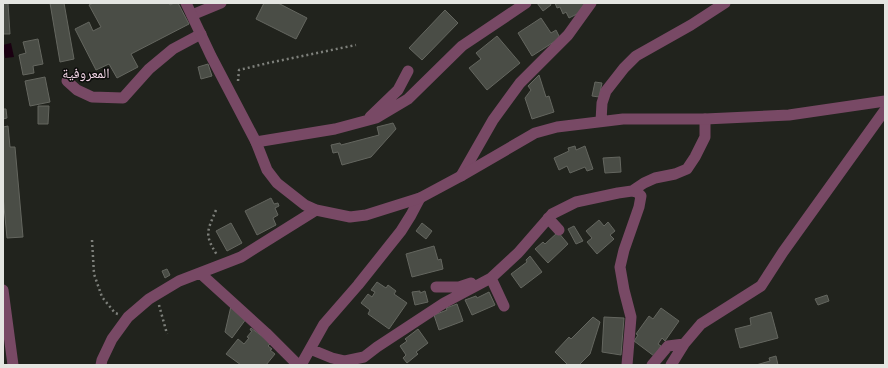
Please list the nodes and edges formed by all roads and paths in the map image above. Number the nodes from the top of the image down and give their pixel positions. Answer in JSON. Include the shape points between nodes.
{"nodes":[{"id":1,"x":186,"y":3,"type":"edge"},
{"id":2,"x":221,"y":3,"type":"edge"},
{"id":3,"x":526,"y":3,"type":"edge"},
{"id":4,"x":591,"y":3,"type":"edge"},
{"id":5,"x":725,"y":3,"type":"edge"},
{"id":6,"x":192,"y":15,"type":"junction"},
{"id":7,"x":201,"y":34,"type":"junction"},
{"id":8,"x":356,"y":45,"type":"dead end"},
{"id":9,"x":408,"y":71,"type":"dead end"},
{"id":10,"x":67,"y":81,"type":"dead end"},
{"id":11,"x":238,"y":84,"type":"dead end"},
{"id":12,"x":885,"y":101,"type":"edge"},
{"id":13,"x":885,"y":110,"type":"edge"},
{"id":14,"x":705,"y":119,"type":"junction"},
{"id":15,"x":365,"y":121,"type":"junction"},
{"id":16,"x":601,"y":121,"type":"junction"},
{"id":17,"x":256,"y":142,"type":"junction"},
{"id":18,"x":461,"y":176,"type":"junction"},
{"id":19,"x":632,"y":191,"type":"junction"},
{"id":20,"x":420,"y":198,"type":"junction"},
{"id":21,"x":216,"y":210,"type":"dead end"},
{"id":22,"x":316,"y":210,"type":"junction"},
{"id":23,"x":548,"y":218,"type":"junction"},
{"id":24,"x":559,"y":230,"type":"dead end"},
{"id":25,"x":92,"y":240,"type":"dead end"},
{"id":26,"x":223,"y":264,"type":"junction"},
{"id":27,"x":200,"y":273,"type":"junction"},
{"id":28,"x":494,"y":276,"type":"junction"},
{"id":29,"x":436,"y":287,"type":"dead end"},
{"id":30,"x":3,"y":290,"type":"edge"},
{"id":31,"x":156,"y":295,"type":"junction"},
{"id":32,"x":504,"y":306,"type":"dead end"},
{"id":33,"x":128,"y":317,"type":"junction"},
{"id":34,"x":167,"y":334,"type":"dead end"},
{"id":35,"x":684,"y":344,"type":"junction"},
{"id":36,"x":310,"y":349,"type":"junction"},
{"id":37,"x":13,"y":365,"type":"edge"},
{"id":38,"x":102,"y":365,"type":"edge"},
{"id":39,"x":299,"y":365,"type":"edge"},
{"id":40,"x":627,"y":365,"type":"edge"},
{"id":41,"x":652,"y":365,"type":"edge"},
{"id":42,"x":670,"y":365,"type":"edge"}],
"edges":[{"from":1,"to":6,"type":"street"},
{"from":2,"to":6,"type":"street"},
{"from":3,"to":15,"type":"street","via":[[462,46],[408,99],[376,118]]},
{"from":4,"to":18,"type":"street","via":[[568,35],[520,84],[493,120]]},
{"from":5,"to":16,"type":"street","via":[[636,56],[606,91]]},
{"from":6,"to":7,"type":"street"},
{"from":7,"to":10,"type":"street","via":[[174,49],[149,69],[123,98],[92,97],[77,90]]},
{"from":7,"to":17,"type":"street"},
{"from":8,"to":11,"type":"path","via":[[239,70]]},
{"from":9,"to":15,"type":"street","via":[[398,90]]},
{"from":12,"to":14,"type":"street","via":[[789,115]]},
{"from":13,"to":35,"type":"street","via":[[761,286],[701,324]]},
{"from":14,"to":16,"type":"street"},
{"from":14,"to":19,"type":"street","via":[[705,137],[687,169],[655,178]]},
{"from":15,"to":17,"type":"street","via":[[335,129]]},
{"from":16,"to":18,"type":"street","via":[[556,127],[534,133]]},
{"from":17,"to":22,"type":"street","via":[[267,170],[277,183],[305,205]]},
{"from":18,"to":20,"type":"street"},
{"from":19,"to":23,"type":"street","via":[[576,202]]},
{"from":19,"to":40,"type":"street","via":[[642,196],[620,267],[632,317]]},
{"from":20,"to":22,"type":"street","via":[[366,215],[350,217]]},
{"from":20,"to":36,"type":"street","via":[[401,231],[324,324]]},
{"from":21,"to":26,"type":"path","via":[[208,228],[208,236]]},
{"from":22,"to":26,"type":"street","via":[[241,256]]},
{"from":23,"to":24,"type":"street"},
{"from":23,"to":28,"type":"street"},
{"from":25,"to":33,"type":"path","via":[[94,274],[102,297],[115,313]]},
{"from":26,"to":27,"type":"street"},
{"from":27,"to":31,"type":"street","via":[[179,281]]},
{"from":27,"to":39,"type":"street"},
{"from":28,"to":29,"type":"street","via":[[459,287]]},
{"from":28,"to":32,"type":"street"},
{"from":28,"to":36,"type":"street","via":[[444,303],[364,356],[345,361]]},
{"from":30,"to":37,"type":"street"},
{"from":31,"to":33,"type":"street"},
{"from":31,"to":34,"type":"path"},
{"from":33,"to":38,"type":"street","via":[[112,339]]},
{"from":35,"to":41,"type":"street","via":[[668,346]]},
{"from":35,"to":42,"type":"street"},
{"from":36,"to":39,"type":"street"}]}
